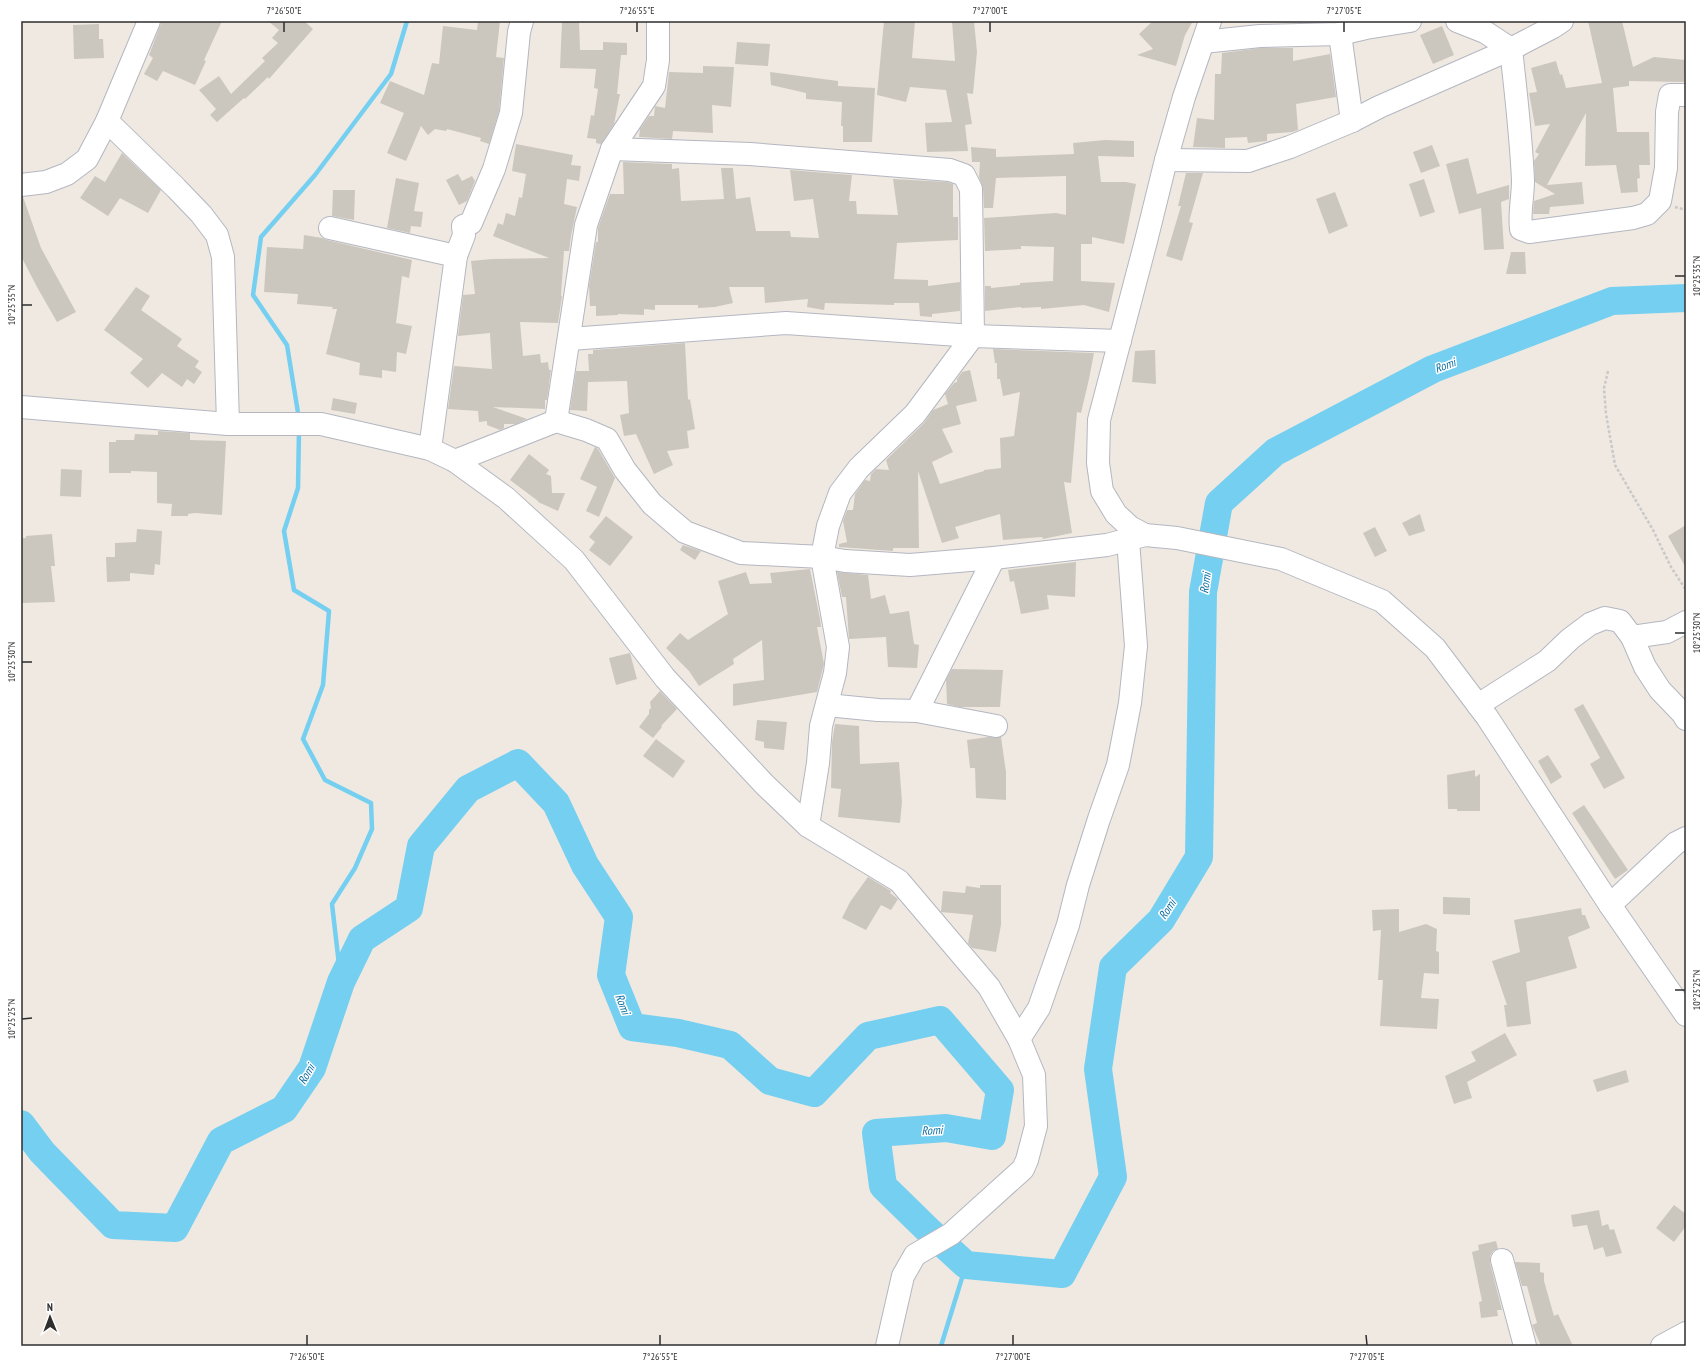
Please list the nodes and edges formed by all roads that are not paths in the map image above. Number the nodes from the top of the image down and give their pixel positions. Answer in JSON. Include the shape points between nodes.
{"nodes":[{"id":1,"x":149,"y":21,"type":"edge"},
{"id":2,"x":522,"y":21,"type":"edge"},
{"id":3,"x":658,"y":21,"type":"edge"},
{"id":4,"x":1210,"y":21,"type":"edge"},
{"id":5,"x":1456,"y":21,"type":"edge"},
{"id":6,"x":1562,"y":21,"type":"edge"},
{"id":7,"x":1396,"y":22,"type":"edge"},
{"id":8,"x":1340,"y":34,"type":"junction"},
{"id":9,"x":1202,"y":42,"type":"junction"},
{"id":10,"x":1511,"y":49,"type":"junction"},
{"id":11,"x":1686,"y":95,"type":"edge"},
{"id":12,"x":107,"y":121,"type":"junction"},
{"id":13,"x":1352,"y":121,"type":"junction"},
{"id":14,"x":612,"y":149,"type":"junction"},
{"id":15,"x":1166,"y":160,"type":"junction"},
{"id":16,"x":21,"y":185,"type":"edge"},
{"id":17,"x":330,"y":228,"type":"dead end"},
{"id":18,"x":456,"y":256,"type":"junction"},
{"id":19,"x":973,"y":336,"type":"junction"},
{"id":20,"x":570,"y":339,"type":"junction"},
{"id":21,"x":1120,"y":341,"type":"junction"},
{"id":22,"x":21,"y":407,"type":"edge"},
{"id":23,"x":556,"y":421,"type":"junction"},
{"id":24,"x":228,"y":424,"type":"junction"},
{"id":25,"x":430,"y":449,"type":"junction"},
{"id":26,"x":455,"y":462,"type":"junction"},
{"id":27,"x":1137,"y":537,"type":"junction"},
{"id":28,"x":822,"y":557,"type":"junction"},
{"id":29,"x":994,"y":558,"type":"junction"},
{"id":30,"x":1686,"y":622,"type":"edge"},
{"id":31,"x":1632,"y":638,"type":"junction"},
{"id":32,"x":827,"y":705,"type":"junction"},
{"id":33,"x":1478,"y":705,"type":"junction"},
{"id":34,"x":917,"y":711,"type":"junction"},
{"id":35,"x":1686,"y":719,"type":"edge"},
{"id":36,"x":996,"y":726,"type":"dead end"},
{"id":37,"x":808,"y":826,"type":"junction"},
{"id":38,"x":1686,"y":838,"type":"edge"},
{"id":39,"x":1610,"y":905,"type":"junction"},
{"id":40,"x":1686,"y":1015,"type":"edge"},
{"id":41,"x":1019,"y":1039,"type":"junction"},
{"id":42,"x":1502,"y":1260,"type":"dead end"},
{"id":43,"x":1686,"y":1333,"type":"edge"},
{"id":44,"x":887,"y":1346,"type":"edge"},
{"id":45,"x":1525,"y":1346,"type":"edge"},
{"id":46,"x":1662,"y":1346,"type":"edge"}],
"edges":[{"from":1,"to":12,"type":"street"},
{"from":2,"to":18,"type":"street","via":[[511,113],[494,169],[471,223],[463,226],[464,235]]},
{"from":3,"to":14,"type":"street","via":[[658,60],[654,86]]},
{"from":4,"to":9,"type":"street"},
{"from":5,"to":10,"type":"street","via":[[1485,32]]},
{"from":6,"to":10,"type":"street"},
{"from":7,"to":8,"type":"street"},
{"from":8,"to":9,"type":"street","via":[[1260,36]]},
{"from":8,"to":13,"type":"street"},
{"from":9,"to":15,"type":"street"},
{"from":10,"to":11,"type":"street","via":[[1523,182],[1520,219],[1521,229],[1529,232],[1647,214],[1660,202],[1666,168],[1667,112],[1670,95]]},
{"from":10,"to":13,"type":"street"},
{"from":12,"to":16,"type":"street","via":[[87,158],[67,174],[46,182]]},
{"from":12,"to":24,"type":"street","via":[[176,188],[217,235],[223,257]]},
{"from":13,"to":15,"type":"street","via":[[1248,161]]},
{"from":14,"to":19,"type":"street","via":[[750,154],[950,170],[964,175],[971,189]]},
{"from":14,"to":20,"type":"street","via":[[586,225]]},
{"from":15,"to":21,"type":"street"},
{"from":17,"to":18,"type":"street"},
{"from":18,"to":25,"type":"street"},
{"from":19,"to":20,"type":"street","via":[[786,323]]},
{"from":19,"to":21,"type":"street"},
{"from":19,"to":28,"type":"street","via":[[915,414],[859,468],[840,493],[828,526]]},
{"from":20,"to":23,"type":"street"},
{"from":21,"to":27,"type":"street","via":[[1099,420],[1098,463],[1102,490],[1116,514],[1130,526]]},
{"from":22,"to":24,"type":"street"},
{"from":23,"to":26,"type":"street"},
{"from":23,"to":28,"type":"street","via":[[607,439],[625,470],[652,504],[684,532],[741,553]]},
{"from":24,"to":25,"type":"street","via":[[321,424]]},
{"from":25,"to":26,"type":"street"},
{"from":26,"to":37,"type":"street","via":[[506,498],[574,560],[665,678],[765,786]]},
{"from":27,"to":29,"type":"street","via":[[1107,545]]},
{"from":27,"to":33,"type":"street","via":[[1177,538],[1282,559],[1382,601],[1435,648]]},
{"from":27,"to":41,"type":"street","via":[[1136,646],[1130,703],[1118,765],[1039,1008]]},
{"from":28,"to":29,"type":"street","via":[[910,565]]},
{"from":28,"to":32,"type":"street","via":[[838,648]]},
{"from":29,"to":34,"type":"street"},
{"from":30,"to":31,"type":"street","via":[[1667,632]]},
{"from":31,"to":33,"type":"street","via":[[1620,621],[1605,618],[1590,624],[1547,661]]},
{"from":31,"to":35,"type":"street","via":[[1644,667],[1660,690]]},
{"from":32,"to":34,"type":"street"},
{"from":32,"to":37,"type":"street"},
{"from":33,"to":39,"type":"street"},
{"from":34,"to":36,"type":"street"},
{"from":37,"to":41,"type":"street","via":[[900,881],[989,987]]},
{"from":38,"to":39,"type":"street","via":[[1676,843]]},
{"from":39,"to":40,"type":"street"},
{"from":41,"to":44,"type":"street","via":[[1034,1075],[1036,1126],[1027,1160],[1023,1169],[951,1234],[915,1255],[903,1276]]},
{"from":42,"to":45,"type":"street"},
{"from":43,"to":46,"type":"street"}]}
